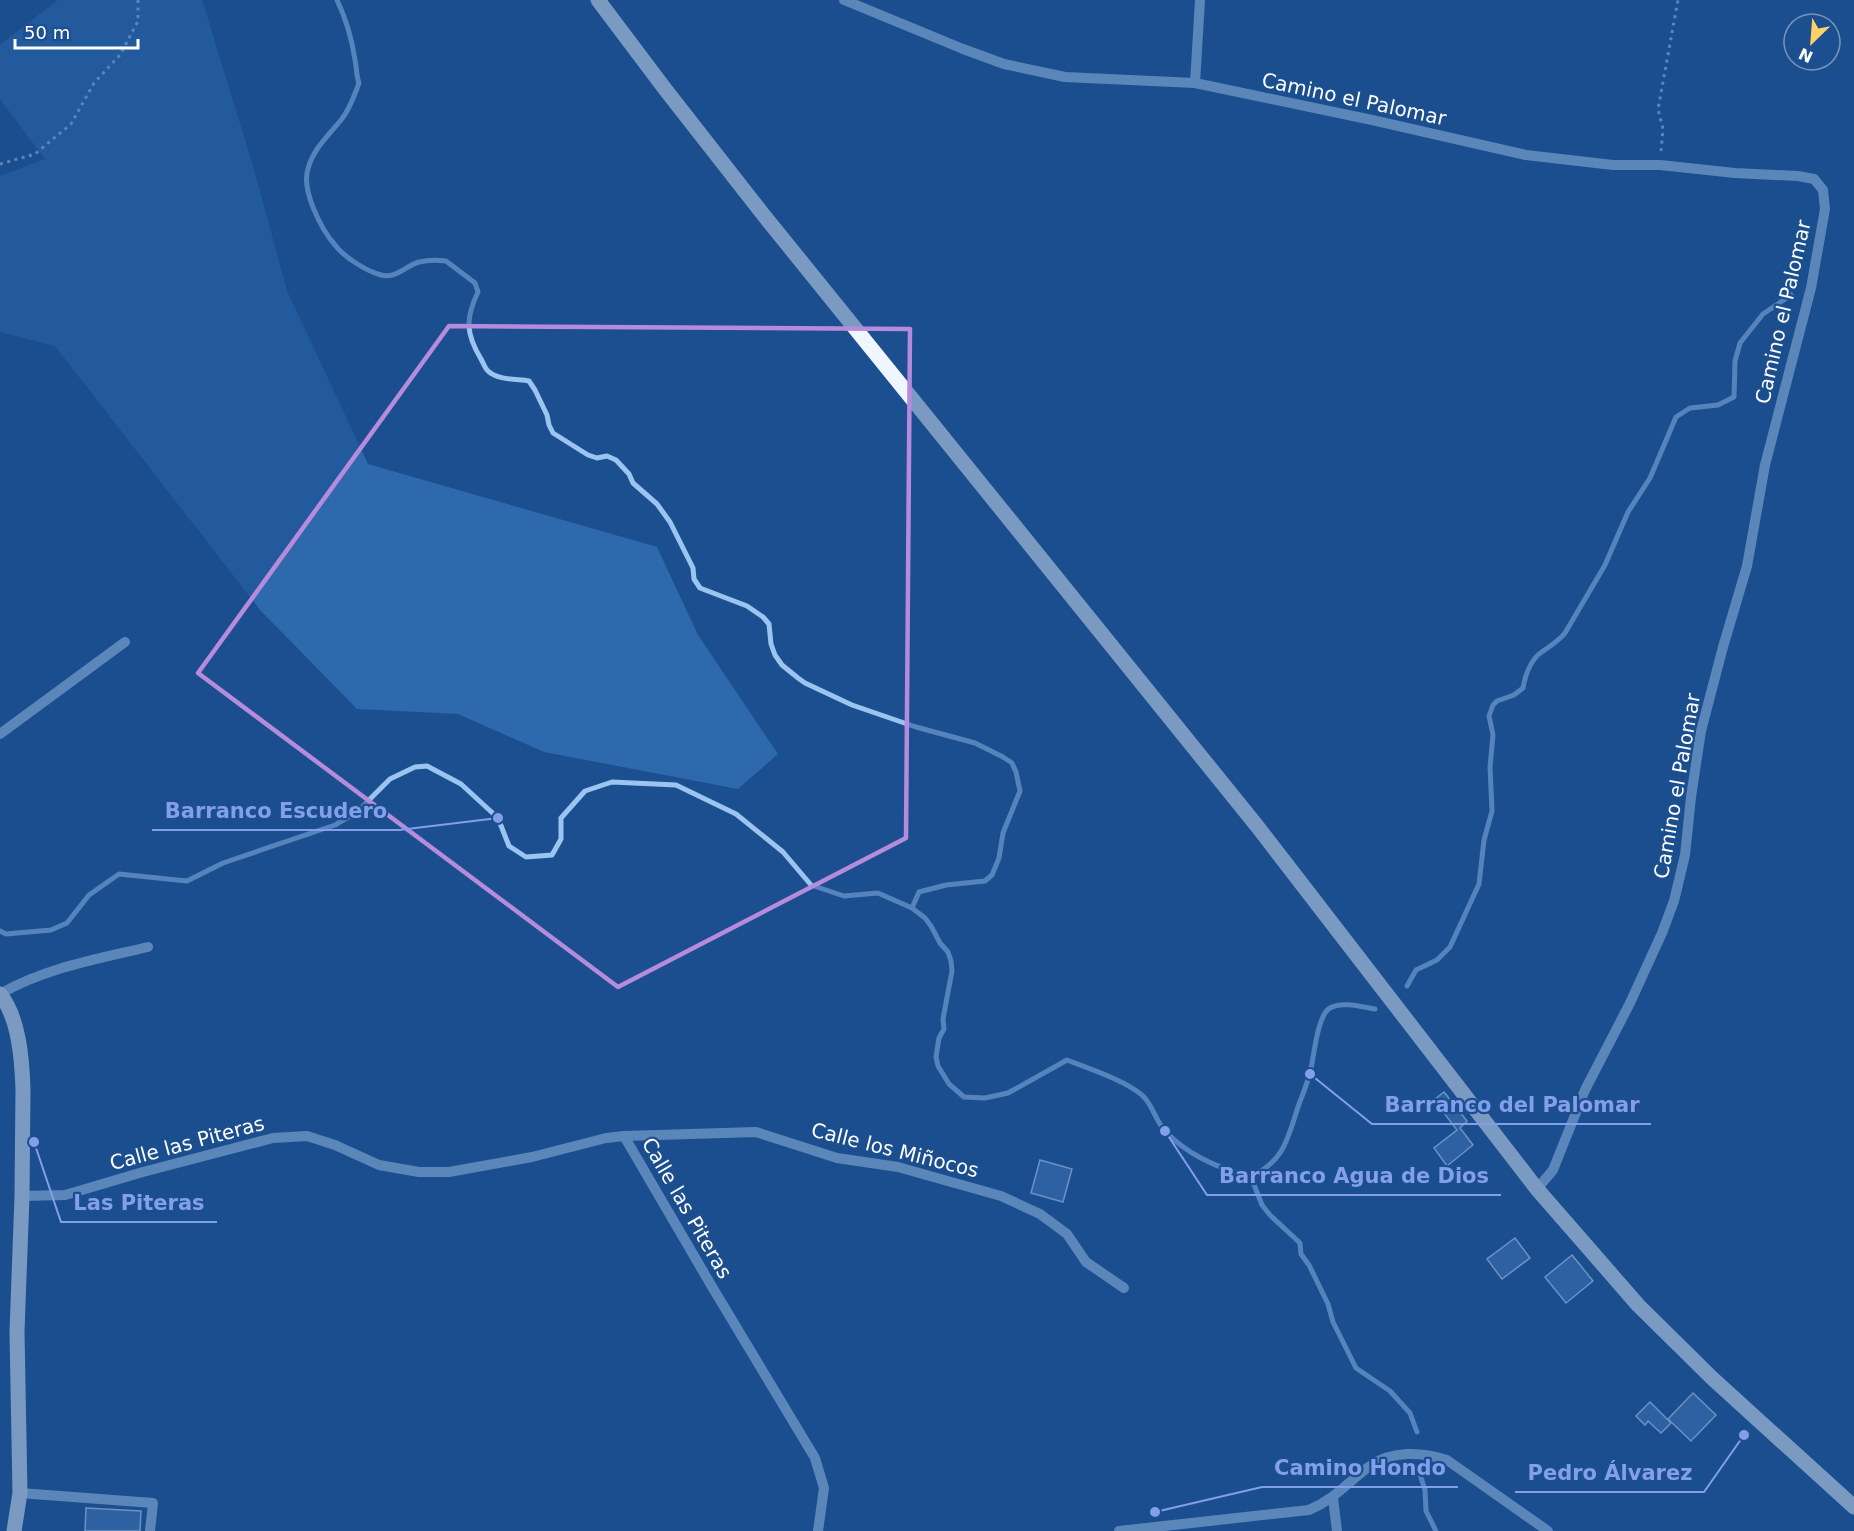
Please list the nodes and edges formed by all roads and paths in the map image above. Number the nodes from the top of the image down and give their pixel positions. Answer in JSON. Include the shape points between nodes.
{"nodes":[{"id":1,"x":138,"y":0,"type":"edge"},
{"id":2,"x":598,"y":0,"type":"edge"},
{"id":3,"x":844,"y":0,"type":"edge"},
{"id":4,"x":1200,"y":0,"type":"edge"},
{"id":5,"x":1678,"y":0,"type":"edge"},
{"id":6,"x":1195,"y":83,"type":"junction"},
{"id":7,"x":0,"y":164,"type":"edge"},
{"id":8,"x":1660,"y":165,"type":"junction"},
{"id":9,"x":125,"y":642,"type":"dead end"},
{"id":10,"x":0,"y":734,"type":"edge"},
{"id":11,"x":148,"y":947,"type":"dead end"},
{"id":12,"x":2,"y":1001,"type":"edge"},
{"id":13,"x":624,"y":1136,"type":"junction"},
{"id":14,"x":1537,"y":1189,"type":"junction"},
{"id":15,"x":22,"y":1196,"type":"junction"},
{"id":16,"x":1124,"y":1288,"type":"dead end"},
{"id":17,"x":20,"y":1492,"type":"junction"},
{"id":18,"x":1333,"y":1498,"type":"junction"},
{"id":19,"x":1854,"y":1507,"type":"edge"},
{"id":20,"x":14,"y":1531,"type":"edge"},
{"id":21,"x":150,"y":1531,"type":"edge"},
{"id":22,"x":818,"y":1531,"type":"edge"},
{"id":23,"x":1119,"y":1531,"type":"edge"},
{"id":24,"x":1336,"y":1531,"type":"edge"},
{"id":25,"x":1548,"y":1531,"type":"edge"}],
"edges":[{"from":1,"to":7,"type":"path","via":[[138,21],[120,55],[94,83],[71,124],[35,154]]},
{"from":2,"to":14,"type":"main road","via":[[762,213],[1257,826]]},
{"from":3,"to":6,"type":"street","name":"Camino el Palomar","via":[[1004,64],[1065,77]]},
{"from":4,"to":6,"type":"street"},
{"from":5,"to":8,"type":"path","via":[[1658,110],[1663,129]]},
{"from":6,"to":8,"type":"street","name":"Camino el Palomar","via":[[1526,155],[1613,165]]},
{"from":8,"to":14,"type":"street","name":"Camino el Palomar","via":[[1814,179],[1822,190],[1825,208],[1811,288],[1765,465],[1747,566],[1701,731],[1685,855],[1674,901],[1630,1003],[1585,1090],[1553,1170]]},
{"from":9,"to":10,"type":"street"},
{"from":11,"to":12,"type":"street","via":[[21,982]]},
{"from":12,"to":15,"type":"main road","via":[[12,1013],[23,1089]]},
{"from":13,"to":15,"type":"street","name":"Calle las Piteras","via":[[448,1172],[379,1165],[307,1136],[273,1138],[65,1196]]},
{"from":13,"to":16,"type":"street","name":"Calle los Miñocos","via":[[756,1132],[837,1158],[898,1167],[1001,1197],[1040,1214],[1067,1234],[1086,1262]]},
{"from":13,"to":22,"type":"street","name":"Calle las Piteras","via":[[815,1458],[824,1488]]},
{"from":14,"to":19,"type":"main road","via":[[1638,1305]]},
{"from":15,"to":17,"type":"main road","via":[[16,1332]]},
{"from":17,"to":20,"type":"main road"},
{"from":17,"to":21,"type":"street","via":[[153,1503]]},
{"from":18,"to":23,"type":"street","via":[[1296,1513]]},
{"from":18,"to":24,"type":"street"},
{"from":18,"to":25,"type":"street","via":[[1370,1465],[1384,1458],[1397,1454],[1432,1455],[1462,1469]]}]}
